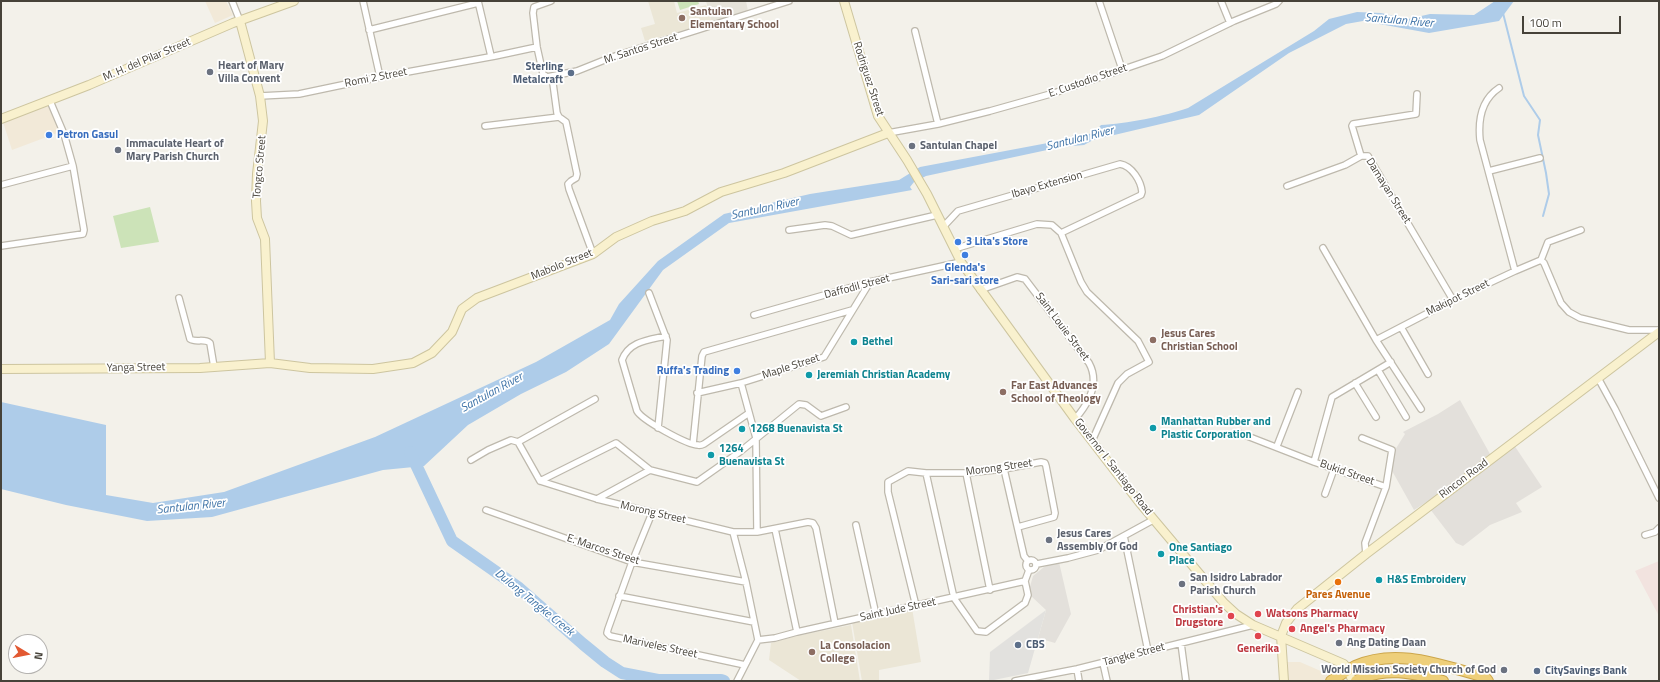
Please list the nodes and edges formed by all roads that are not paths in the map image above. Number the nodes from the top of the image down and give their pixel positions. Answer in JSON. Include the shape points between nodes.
{"nodes":[{"id":1,"x":232,"y":1,"type":"edge"},
{"id":2,"x":294,"y":1,"type":"edge"},
{"id":3,"x":363,"y":1,"type":"edge"},
{"id":4,"x":551,"y":1,"type":"edge"},
{"id":5,"x":789,"y":1,"type":"edge"},
{"id":6,"x":844,"y":1,"type":"edge"},
{"id":7,"x":1099,"y":1,"type":"edge"},
{"id":8,"x":1221,"y":1,"type":"edge"},
{"id":9,"x":478,"y":2,"type":"edge"},
{"id":10,"x":1277,"y":2,"type":"edge"},
{"id":11,"x":240,"y":20,"type":"junction"},
{"id":12,"x":1230,"y":23,"type":"junction"},
{"id":13,"x":369,"y":30,"type":"junction"},
{"id":14,"x":915,"y":31,"type":"dead end"},
{"id":15,"x":537,"y":47,"type":"junction"},
{"id":16,"x":491,"y":56,"type":"junction"},
{"id":17,"x":1122,"y":69,"type":"junction"},
{"id":18,"x":552,"y":76,"type":"junction"},
{"id":19,"x":380,"y":77,"type":"junction"},
{"id":20,"x":1499,"y":88,"type":"dead end"},
{"id":21,"x":1417,"y":94,"type":"dead end"},
{"id":22,"x":260,"y":96,"type":"junction"},
{"id":23,"x":50,"y":101,"type":"junction"},
{"id":24,"x":559,"y":117,"type":"junction"},
{"id":25,"x":1,"y":119,"type":"edge"},
{"id":26,"x":938,"y":124,"type":"junction"},
{"id":27,"x":485,"y":126,"type":"dead end"},
{"id":28,"x":888,"y":133,"type":"junction"},
{"id":29,"x":1361,"y":156,"type":"junction"},
{"id":30,"x":1540,"y":158,"type":"dead end"},
{"id":31,"x":73,"y":166,"type":"junction"},
{"id":32,"x":1488,"y":171,"type":"junction"},
{"id":33,"x":1,"y":185,"type":"edge"},
{"id":34,"x":1287,"y":186,"type":"dead end"},
{"id":35,"x":927,"y":194,"type":"joint"},
{"id":36,"x":937,"y":215,"type":"junction"},
{"id":37,"x":943,"y":227,"type":"junction"},
{"id":38,"x":789,"y":230,"type":"dead end"},
{"id":39,"x":1581,"y":230,"type":"dead end"},
{"id":40,"x":1061,"y":233,"type":"junction"},
{"id":41,"x":1,"y":246,"type":"edge"},
{"id":42,"x":1323,"y":248,"type":"dead end"},
{"id":43,"x":954,"y":249,"type":"junction"},
{"id":44,"x":593,"y":254,"type":"junction"},
{"id":45,"x":1541,"y":260,"type":"junction"},
{"id":46,"x":961,"y":262,"type":"junction"},
{"id":47,"x":1515,"y":271,"type":"junction"},
{"id":48,"x":870,"y":282,"type":"junction"},
{"id":49,"x":980,"y":290,"type":"junction"},
{"id":50,"x":649,"y":293,"type":"dead end"},
{"id":51,"x":179,"y":298,"type":"dead end"},
{"id":52,"x":1453,"y":300,"type":"junction"},
{"id":53,"x":852,"y":310,"type":"junction"},
{"id":54,"x":754,"y":315,"type":"dead end"},
{"id":55,"x":1401,"y":327,"type":"junction"},
{"id":56,"x":1659,"y":331,"type":"edge"},
{"id":57,"x":666,"y":336,"type":"junction"},
{"id":58,"x":1376,"y":340,"type":"junction"},
{"id":59,"x":1391,"y":362,"type":"junction"},
{"id":60,"x":270,"y":363,"type":"junction"},
{"id":61,"x":214,"y":367,"type":"junction"},
{"id":62,"x":1,"y":369,"type":"edge"},
{"id":63,"x":1378,"y":370,"type":"junction"},
{"id":64,"x":1428,"y":374,"type":"dead end"},
{"id":65,"x":1598,"y":378,"type":"junction"},
{"id":66,"x":741,"y":383,"type":"junction"},
{"id":67,"x":1356,"y":383,"type":"junction"},
{"id":68,"x":1298,"y":392,"type":"dead end"},
{"id":69,"x":698,"y":393,"type":"junction"},
{"id":70,"x":595,"y":399,"type":"dead end"},
{"id":71,"x":846,"y":407,"type":"dead end"},
{"id":72,"x":1421,"y":409,"type":"dead end"},
{"id":73,"x":749,"y":413,"type":"junction"},
{"id":74,"x":1376,"y":417,"type":"dead end"},
{"id":75,"x":1406,"y":417,"type":"dead end"},
{"id":76,"x":1075,"y":419,"type":"junction"},
{"id":77,"x":658,"y":428,"type":"junction"},
{"id":78,"x":1242,"y":434,"type":"dead end"},
{"id":79,"x":756,"y":438,"type":"junction"},
{"id":80,"x":1362,"y":438,"type":"dead end"},
{"id":81,"x":1092,"y":441,"type":"junction"},
{"id":82,"x":518,"y":442,"type":"junction"},
{"id":83,"x":693,"y":444,"type":"junction"},
{"id":84,"x":1277,"y":446,"type":"junction"},
{"id":85,"x":471,"y":460,"type":"dead end"},
{"id":86,"x":1314,"y":462,"type":"junction"},
{"id":87,"x":1004,"y":469,"type":"junction"},
{"id":88,"x":1334,"y":469,"type":"junction"},
{"id":89,"x":650,"y":470,"type":"junction"},
{"id":90,"x":926,"y":473,"type":"junction"},
{"id":91,"x":966,"y":473,"type":"junction"},
{"id":92,"x":540,"y":481,"type":"junction"},
{"id":93,"x":1386,"y":487,"type":"junction"},
{"id":94,"x":1325,"y":494,"type":"dead end"},
{"id":95,"x":1659,"y":498,"type":"edge"},
{"id":96,"x":597,"y":500,"type":"junction"},
{"id":97,"x":486,"y":510,"type":"dead end"},
{"id":98,"x":652,"y":513,"type":"junction"},
{"id":99,"x":1153,"y":520,"type":"junction"},
{"id":100,"x":856,"y":525,"type":"dead end"},
{"id":101,"x":1018,"y":527,"type":"junction"},
{"id":102,"x":1659,"y":528,"type":"edge"},
{"id":103,"x":775,"y":529,"type":"junction"},
{"id":104,"x":733,"y":532,"type":"junction"},
{"id":105,"x":757,"y":532,"type":"junction"},
{"id":106,"x":1645,"y":535,"type":"dead end"},
{"id":107,"x":1124,"y":536,"type":"junction"},
{"id":108,"x":1366,"y":554,"type":"junction"},
{"id":109,"x":1028,"y":561,"type":"junction"},
{"id":110,"x":632,"y":562,"type":"junction"},
{"id":111,"x":1036,"y":564,"type":"junction"},
{"id":112,"x":1029,"y":570,"type":"junction"},
{"id":113,"x":1025,"y":581,"type":"junction"},
{"id":114,"x":746,"y":582,"type":"junction"},
{"id":115,"x":990,"y":590,"type":"junction"},
{"id":116,"x":619,"y":596,"type":"junction"},
{"id":117,"x":954,"y":598,"type":"junction"},
{"id":118,"x":916,"y":606,"type":"junction"},
{"id":119,"x":876,"y":614,"type":"junction"},
{"id":120,"x":754,"y":622,"type":"junction"},
{"id":121,"x":835,"y":623,"type":"junction"},
{"id":122,"x":1253,"y":625,"type":"junction"},
{"id":123,"x":797,"y":632,"type":"junction"},
{"id":124,"x":1281,"y":636,"type":"junction"},
{"id":125,"x":758,"y":640,"type":"junction"},
{"id":126,"x":1181,"y":643,"type":"junction"},
{"id":127,"x":1148,"y":651,"type":"junction"},
{"id":128,"x":1103,"y":663,"type":"junction"},
{"id":129,"x":745,"y":665,"type":"junction"},
{"id":130,"x":1344,"y":667,"type":"junction"},
{"id":131,"x":1077,"y":669,"type":"junction"},
{"id":132,"x":1037,"y":679,"type":"edge"},
{"id":133,"x":737,"y":681,"type":"edge"},
{"id":134,"x":1015,"y":681,"type":"edge"},
{"id":135,"x":1079,"y":681,"type":"edge"},
{"id":136,"x":1107,"y":681,"type":"edge"},
{"id":137,"x":1186,"y":681,"type":"edge"},
{"id":138,"x":1284,"y":681,"type":"edge"},
{"id":139,"x":1331,"y":681,"type":"edge"},
{"id":140,"x":1355,"y":681,"type":"edge"},
{"id":141,"x":1443,"y":681,"type":"edge"},
{"id":142,"x":1488,"y":681,"type":"edge"}],
"edges":[{"from":1,"to":11,"type":"street"},
{"from":2,"to":11,"type":"street","name":"M. H. del Pilar Street"},
{"from":3,"to":13,"type":"street"},
{"from":4,"to":15,"type":"street","via":[[534,7],[533,10]]},
{"from":5,"to":18,"type":"street","name":"M. Santos Street","via":[[612,57],[577,71]]},
{"from":6,"to":28,"type":"street","name":"Rodriguez Street","via":[[878,116]]},
{"from":7,"to":17,"type":"street"},
{"from":8,"to":12,"type":"street"},
{"from":9,"to":13,"type":"street"},
{"from":9,"to":16,"type":"street"},
{"from":10,"to":12,"type":"street","name":"E. Custodio Street"},
{"from":11,"to":22,"type":"street","name":"Tongco Street"},
{"from":11,"to":23,"type":"street","name":"M. H. del Pilar Street"},
{"from":12,"to":17,"type":"street","name":"E. Custodio Street","via":[[1162,56]]},
{"from":13,"to":19,"type":"street"},
{"from":14,"to":26,"type":"street"},
{"from":15,"to":16,"type":"street","name":"Romi 2 Street"},
{"from":15,"to":18,"type":"street","via":[[543,74],[547,77]]},
{"from":16,"to":19,"type":"street","name":"Romi 2 Street"},
{"from":17,"to":26,"type":"street","name":"E. Custodio Street","via":[[1054,93]]},
{"from":18,"to":24,"type":"street"},
{"from":19,"to":22,"type":"street","name":"Romi 2 Street","via":[[299,94]]},
{"from":20,"to":32,"type":"street","via":[[1487,99],[1480,118],[1480,140]]},
{"from":21,"to":29,"type":"street","via":[[1416,114],[1353,124]]},
{"from":22,"to":60,"type":"street","name":"Tongco Street","via":[[263,121],[256,201],[257,218],[265,239]]},
{"from":23,"to":25,"type":"street","name":"M. H. del Pilar Street"},
{"from":23,"to":31,"type":"street","via":[[64,134]]},
{"from":24,"to":27,"type":"street"},
{"from":24,"to":44,"type":"street","via":[[566,122],[577,174],[568,184],[569,190]]},
{"from":26,"to":28,"type":"street","name":"E. Custodio Street"},
{"from":28,"to":35,"type":"street","name":"Rodriguez Street"},
{"from":28,"to":44,"type":"street","name":"Mabolo Street","via":[[784,173],[721,192],[685,211],[652,221],[616,237]]},
{"from":29,"to":34,"type":"street","name":"Damayan Street","via":[[1346,165]]},
{"from":29,"to":52,"type":"street","name":"Damayan Street","via":[[1368,156]]},
{"from":30,"to":32,"type":"street"},
{"from":31,"to":33,"type":"street"},
{"from":31,"to":41,"type":"street","via":[[83,234]]},
{"from":32,"to":47,"type":"street"},
{"from":35,"to":36,"type":"street","name":"Governor I. Santiago Road"},
{"from":36,"to":37,"type":"street","name":"Governor I. Santiago Road"},
{"from":36,"to":38,"type":"street","via":[[851,235],[826,225]]},
{"from":37,"to":40,"type":"street","name":"Ibayo Extension","via":[[958,211],[1120,164],[1128,166],[1140,183],[1141,195]]},
{"from":37,"to":43,"type":"street","name":"Governor I. Santiago Road"},
{"from":39,"to":45,"type":"street","via":[[1548,242]]},
{"from":40,"to":43,"type":"street","via":[[1052,225],[1037,224]]},
{"from":40,"to":81,"type":"street","via":[[1087,292],[1138,341],[1149,362],[1127,374],[1118,383]]},
{"from":42,"to":58,"type":"street"},
{"from":43,"to":46,"type":"street","name":"Governor I. Santiago Road"},
{"from":44,"to":60,"type":"street","name":"Mabolo Street","via":[[477,298],[462,309],[452,332],[432,354],[413,362],[373,369],[310,368]]},
{"from":45,"to":47,"type":"street","name":"Makipot Street"},
{"from":45,"to":56,"type":"street","via":[[1561,303],[1573,315],[1629,330]]},
{"from":46,"to":48,"type":"street","name":"Daffodil Street"},
{"from":46,"to":49,"type":"street","name":"Governor I. Santiago Road"},
{"from":47,"to":52,"type":"street","name":"Makipot Street"},
{"from":48,"to":53,"type":"street","name":"Maple Street"},
{"from":48,"to":54,"type":"street","name":"Daffodil Street"},
{"from":49,"to":76,"type":"street","name":"Governor I. Santiago Road"},
{"from":49,"to":76,"type":"street","name":"Saint Louie Street","via":[[1017,277],[1025,278],[1089,363],[1093,372],[1093,389],[1084,409]]},
{"from":50,"to":57,"type":"street"},
{"from":51,"to":61,"type":"street","via":[[190,339],[210,343]]},
{"from":52,"to":55,"type":"street","name":"Makipot Street"},
{"from":53,"to":66,"type":"street","name":"Maple Street","via":[[824,357]]},
{"from":53,"to":69,"type":"street","via":[[704,352]]},
{"from":55,"to":58,"type":"street","name":"Makipot Street"},
{"from":55,"to":64,"type":"street"},
{"from":56,"to":65,"type":"street","name":"Rincon Road"},
{"from":57,"to":77,"type":"street"},
{"from":57,"to":77,"type":"street","via":[[636,343],[622,360],[636,411]]},
{"from":58,"to":59,"type":"street"},
{"from":59,"to":63,"type":"street"},
{"from":59,"to":72,"type":"street"},
{"from":60,"to":61,"type":"street","name":"Yanga Street"},
{"from":61,"to":62,"type":"street","name":"Yanga Street"},
{"from":63,"to":67,"type":"street"},
{"from":63,"to":75,"type":"street"},
{"from":65,"to":95,"type":"street"},
{"from":65,"to":108,"type":"street","name":"Rincon Road"},
{"from":66,"to":69,"type":"street","name":"Maple Street"},
{"from":66,"to":73,"type":"street"},
{"from":67,"to":74,"type":"street"},
{"from":67,"to":86,"type":"street","via":[[1332,397]]},
{"from":68,"to":84,"type":"street"},
{"from":69,"to":83,"type":"street"},
{"from":70,"to":82,"type":"street"},
{"from":71,"to":79,"type":"street","via":[[821,416],[806,405],[799,404]]},
{"from":73,"to":79,"type":"street"},
{"from":73,"to":83,"type":"street","via":[[704,444]]},
{"from":76,"to":81,"type":"street","name":"Governor I. Santiago Road"},
{"from":77,"to":83,"type":"street"},
{"from":78,"to":84,"type":"street","name":"Bukid Street"},
{"from":79,"to":89,"type":"street","via":[[697,482]]},
{"from":79,"to":105,"type":"street"},
{"from":80,"to":93,"type":"street","via":[[1392,450]]},
{"from":81,"to":99,"type":"street","name":"Governor I. Santiago Road"},
{"from":82,"to":85,"type":"street","via":[[512,440]]},
{"from":82,"to":92,"type":"street"},
{"from":84,"to":86,"type":"street","name":"Bukid Street"},
{"from":86,"to":88,"type":"street","name":"Bukid Street"},
{"from":87,"to":91,"type":"street","name":"Morong Street"},
{"from":87,"to":101,"type":"street"},
{"from":87,"to":101,"type":"street","name":"Morong Street","via":[[1041,462],[1046,466],[1054,517]]},
{"from":88,"to":93,"type":"street","name":"Bukid Street"},
{"from":88,"to":94,"type":"street"},
{"from":89,"to":92,"type":"street","via":[[616,443]]},
{"from":89,"to":96,"type":"street"},
{"from":90,"to":91,"type":"street","name":"Morong Street"},
{"from":90,"to":117,"type":"street"},
{"from":90,"to":118,"type":"street","name":"Morong Street","via":[[908,471],[888,482],[888,492]]},
{"from":91,"to":115,"type":"street"},
{"from":92,"to":96,"type":"street","name":"Morong Street"},
{"from":93,"to":108,"type":"street","name":"Bukid Street","via":[[1365,543]]},
{"from":96,"to":98,"type":"street","name":"Morong Street"},
{"from":97,"to":110,"type":"street","name":"E. Marcos Street"},
{"from":98,"to":104,"type":"street","name":"Morong Street"},
{"from":98,"to":110,"type":"street","name":"Mariveles Street"},
{"from":99,"to":107,"type":"street"},
{"from":99,"to":122,"type":"street","name":"Governor I. Santiago Road","via":[[1224,603]]},
{"from":100,"to":119,"type":"street"},
{"from":101,"to":109,"type":"street","via":[[1024,556]]},
{"from":102,"to":106,"type":"street"},
{"from":103,"to":105,"type":"street","name":"Morong Street"},
{"from":103,"to":121,"type":"street","name":"Morong Street","via":[[808,522],[816,528]]},
{"from":103,"to":123,"type":"street"},
{"from":104,"to":105,"type":"street","name":"Morong Street"},
{"from":104,"to":114,"type":"street"},
{"from":107,"to":111,"type":"street","via":[[1098,550]]},
{"from":107,"to":127,"type":"street"},
{"from":108,"to":124,"type":"street","name":"Rincon Road","via":[[1297,609],[1286,622]]},
{"from":109,"to":111,"type":"street","via":[[1034,560]]},
{"from":109,"to":112,"type":"street","via":[[1026,566]]},
{"from":110,"to":114,"type":"street","name":"E. Marcos Street"},
{"from":110,"to":116,"type":"street","name":"Mariveles Street"},
{"from":111,"to":112,"type":"street","via":[[1035,569]]},
{"from":112,"to":113,"type":"street"},
{"from":113,"to":115,"type":"street","name":"Saint Jude Street"},
{"from":113,"to":117,"type":"street","via":[[1028,595],[1025,603],[986,632],[977,631]]},
{"from":114,"to":120,"type":"street"},
{"from":115,"to":117,"type":"street","name":"Saint Jude Street"},
{"from":116,"to":120,"type":"street"},
{"from":116,"to":129,"type":"street","name":"Mariveles Street","via":[[607,633],[610,636]]},
{"from":117,"to":118,"type":"street","name":"Saint Jude Street"},
{"from":118,"to":119,"type":"street","name":"Saint Jude Street"},
{"from":119,"to":121,"type":"street","name":"Saint Jude Street"},
{"from":120,"to":125,"type":"street"},
{"from":121,"to":123,"type":"street","name":"Saint Jude Street"},
{"from":122,"to":124,"type":"street","name":"Governor I. Santiago Road"},
{"from":122,"to":126,"type":"street","name":"Tangke Street"},
{"from":123,"to":125,"type":"street","name":"Saint Jude Street"},
{"from":124,"to":130,"type":"street","name":"Governor I. Santiago Road"},
{"from":124,"to":138,"type":"street"},
{"from":125,"to":129,"type":"street"},
{"from":126,"to":127,"type":"street","name":"Tangke Street"},
{"from":126,"to":137,"type":"street"},
{"from":127,"to":128,"type":"street","name":"Tangke Street"},
{"from":128,"to":131,"type":"street","name":"Tangke Street"},
{"from":128,"to":136,"type":"street"},
{"from":129,"to":133,"type":"street"},
{"from":130,"to":139,"type":"highway"},
{"from":130,"to":140,"type":"street"},
{"from":130,"to":142,"type":"highway","via":[[1377,660],[1408,658],[1485,677]]},
{"from":131,"to":132,"type":"street","name":"Tangke Street"},
{"from":131,"to":135,"type":"street"},
{"from":132,"to":134,"type":"street","name":"Tangke Street"},
{"from":140,"to":141,"type":"highway","via":[[1387,672],[1409,673]]}]}
